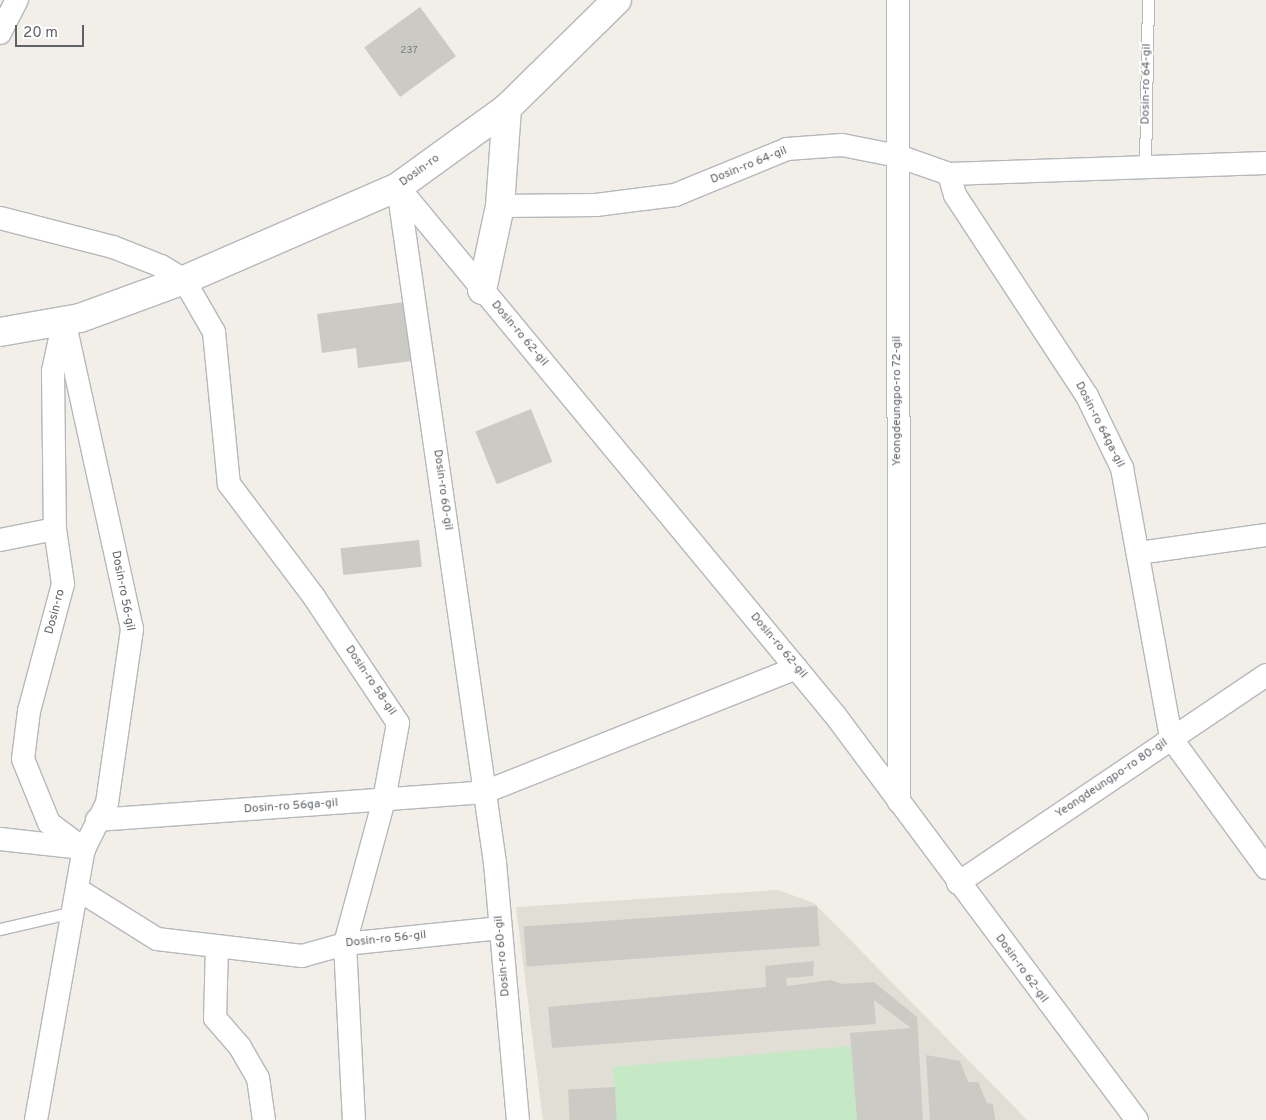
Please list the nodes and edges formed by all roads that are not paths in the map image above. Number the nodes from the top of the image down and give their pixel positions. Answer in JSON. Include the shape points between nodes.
{"nodes":[{"id":1,"x":18,"y":0,"type":"edge"},
{"id":2,"x":615,"y":0,"type":"edge"},
{"id":3,"x":898,"y":0,"type":"edge"},
{"id":4,"x":1148,"y":0,"type":"edge"},
{"id":5,"x":0,"y":33,"type":"edge"},
{"id":6,"x":507,"y":108,"type":"junction"},
{"id":7,"x":898,"y":156,"type":"junction"},
{"id":8,"x":1266,"y":163,"type":"edge"},
{"id":9,"x":1145,"y":168,"type":"junction"},
{"id":10,"x":949,"y":174,"type":"junction"},
{"id":11,"x":398,"y":187,"type":"junction"},
{"id":12,"x":500,"y":206,"type":"junction"},
{"id":13,"x":0,"y":218,"type":"edge"},
{"id":14,"x":184,"y":280,"type":"junction"},
{"id":15,"x":482,"y":290,"type":"junction"},
{"id":16,"x":64,"y":321,"type":"junction"},
{"id":17,"x":0,"y":332,"type":"edge"},
{"id":18,"x":55,"y":529,"type":"junction"},
{"id":19,"x":1266,"y":534,"type":"edge"},
{"id":20,"x":0,"y":540,"type":"edge"},
{"id":21,"x":1138,"y":553,"type":"junction"},
{"id":22,"x":796,"y":668,"type":"junction"},
{"id":23,"x":1266,"y":675,"type":"edge"},
{"id":24,"x":1171,"y":738,"type":"junction"},
{"id":25,"x":485,"y":792,"type":"junction"},
{"id":26,"x":384,"y":800,"type":"junction"},
{"id":27,"x":899,"y":802,"type":"junction"},
{"id":28,"x":97,"y":820,"type":"junction"},
{"id":29,"x":0,"y":839,"type":"edge"},
{"id":30,"x":84,"y":849,"type":"junction"},
{"id":31,"x":1266,"y":868,"type":"edge"},
{"id":32,"x":958,"y":883,"type":"junction"},
{"id":33,"x":77,"y":889,"type":"junction"},
{"id":34,"x":73,"y":912,"type":"junction"},
{"id":35,"x":500,"y":928,"type":"junction"},
{"id":36,"x":0,"y":929,"type":"edge"},
{"id":37,"x":345,"y":944,"type":"junction"},
{"id":38,"x":217,"y":947,"type":"junction"},
{"id":39,"x":36,"y":1120,"type":"edge"},
{"id":40,"x":264,"y":1120,"type":"edge"},
{"id":41,"x":354,"y":1120,"type":"edge"},
{"id":42,"x":518,"y":1120,"type":"edge"},
{"id":43,"x":1137,"y":1120,"type":"edge"}],
"edges":[{"from":1,"to":5,"type":"street"},
{"from":2,"to":6,"type":"main road","name":"Dosin-ro"},
{"from":3,"to":7,"type":"street","name":"Yeongdeungpo-ro 72-gil"},
{"from":4,"to":9,"type":"lane","name":"Dosin-ro 64-gil"},
{"from":6,"to":11,"type":"main road","name":"Dosin-ro"},
{"from":6,"to":12,"type":"main road"},
{"from":7,"to":10,"type":"street","name":"Dosin-ro 64-gil"},
{"from":7,"to":12,"type":"street","name":"Dosin-ro 64-gil","via":[[842,145],[788,149],[675,195],[596,204]]},
{"from":7,"to":27,"type":"street","name":"Yeongdeungpo-ro 72-gil"},
{"from":8,"to":9,"type":"street","name":"Dosin-ro 64-gil"},
{"from":9,"to":10,"type":"street","name":"Dosin-ro 64-gil"},
{"from":10,"to":21,"type":"street","name":"Dosin-ro 64ga-gil","via":[[956,195],[1087,396],[1122,468]]},
{"from":11,"to":14,"type":"main road","name":"Dosin-ro"},
{"from":11,"to":15,"type":"street","name":"Dosin-ro 62-gil"},
{"from":11,"to":25,"type":"street","name":"Dosin-ro 60-gil"},
{"from":12,"to":15,"type":"main road"},
{"from":13,"to":14,"type":"street","via":[[113,248],[161,266]]},
{"from":14,"to":16,"type":"main road","name":"Dosin-ro"},
{"from":14,"to":26,"type":"street","name":"Dosin-ro 58-gil","via":[[214,332],[229,484],[314,596],[398,723]]},
{"from":15,"to":22,"type":"street","name":"Dosin-ro 62-gil"},
{"from":16,"to":17,"type":"main road","name":"Dosin-ro"},
{"from":16,"to":18,"type":"street","name":"Dosin-ro","via":[[53,371]]},
{"from":16,"to":28,"type":"street","name":"Dosin-ro 56-gil","via":[[132,629],[107,803]]},
{"from":18,"to":20,"type":"street"},
{"from":18,"to":30,"type":"street","name":"Dosin-ro","via":[[63,584],[29,711],[23,759],[49,823]]},
{"from":19,"to":21,"type":"street"},
{"from":21,"to":24,"type":"street","name":"Dosin-ro 64ga-gil"},
{"from":22,"to":25,"type":"street"},
{"from":22,"to":27,"type":"street","name":"Dosin-ro 62-gil"},
{"from":23,"to":24,"type":"street","name":"Yeongdeungpo-ro 80-gil"},
{"from":24,"to":31,"type":"street"},
{"from":24,"to":32,"type":"street","name":"Yeongdeungpo-ro 80-gil"},
{"from":25,"to":26,"type":"street","name":"Dosin-ro 56ga-gil"},
{"from":25,"to":35,"type":"street","name":"Dosin-ro 60-gil"},
{"from":26,"to":28,"type":"street","name":"Dosin-ro 56ga-gil"},
{"from":26,"to":37,"type":"street","name":"Dosin-ro 58-gil"},
{"from":27,"to":32,"type":"street","name":"Dosin-ro 62-gil"},
{"from":28,"to":30,"type":"street","name":"Dosin-ro 56-gil"},
{"from":29,"to":30,"type":"street"},
{"from":30,"to":33,"type":"street","name":"Dosin-ro 56-gil"},
{"from":32,"to":43,"type":"street","name":"Dosin-ro 62-gil"},
{"from":33,"to":34,"type":"street","name":"Dosin-ro 56-gil"},
{"from":33,"to":38,"type":"street","name":"Dosin-ro 56-gil","via":[[157,939]]},
{"from":34,"to":36,"type":"lane"},
{"from":34,"to":39,"type":"street","name":"Dosin-ro 56-gil"},
{"from":35,"to":37,"type":"street","name":"Dosin-ro 56-gil"},
{"from":35,"to":42,"type":"street","name":"Dosin-ro 60-gil"},
{"from":37,"to":38,"type":"street","name":"Dosin-ro 56-gil","via":[[302,956]]},
{"from":37,"to":41,"type":"street","name":"Dosin-ro 58-gil"},
{"from":38,"to":40,"type":"street","via":[[215,1018],[240,1047],[258,1078]]}]}
